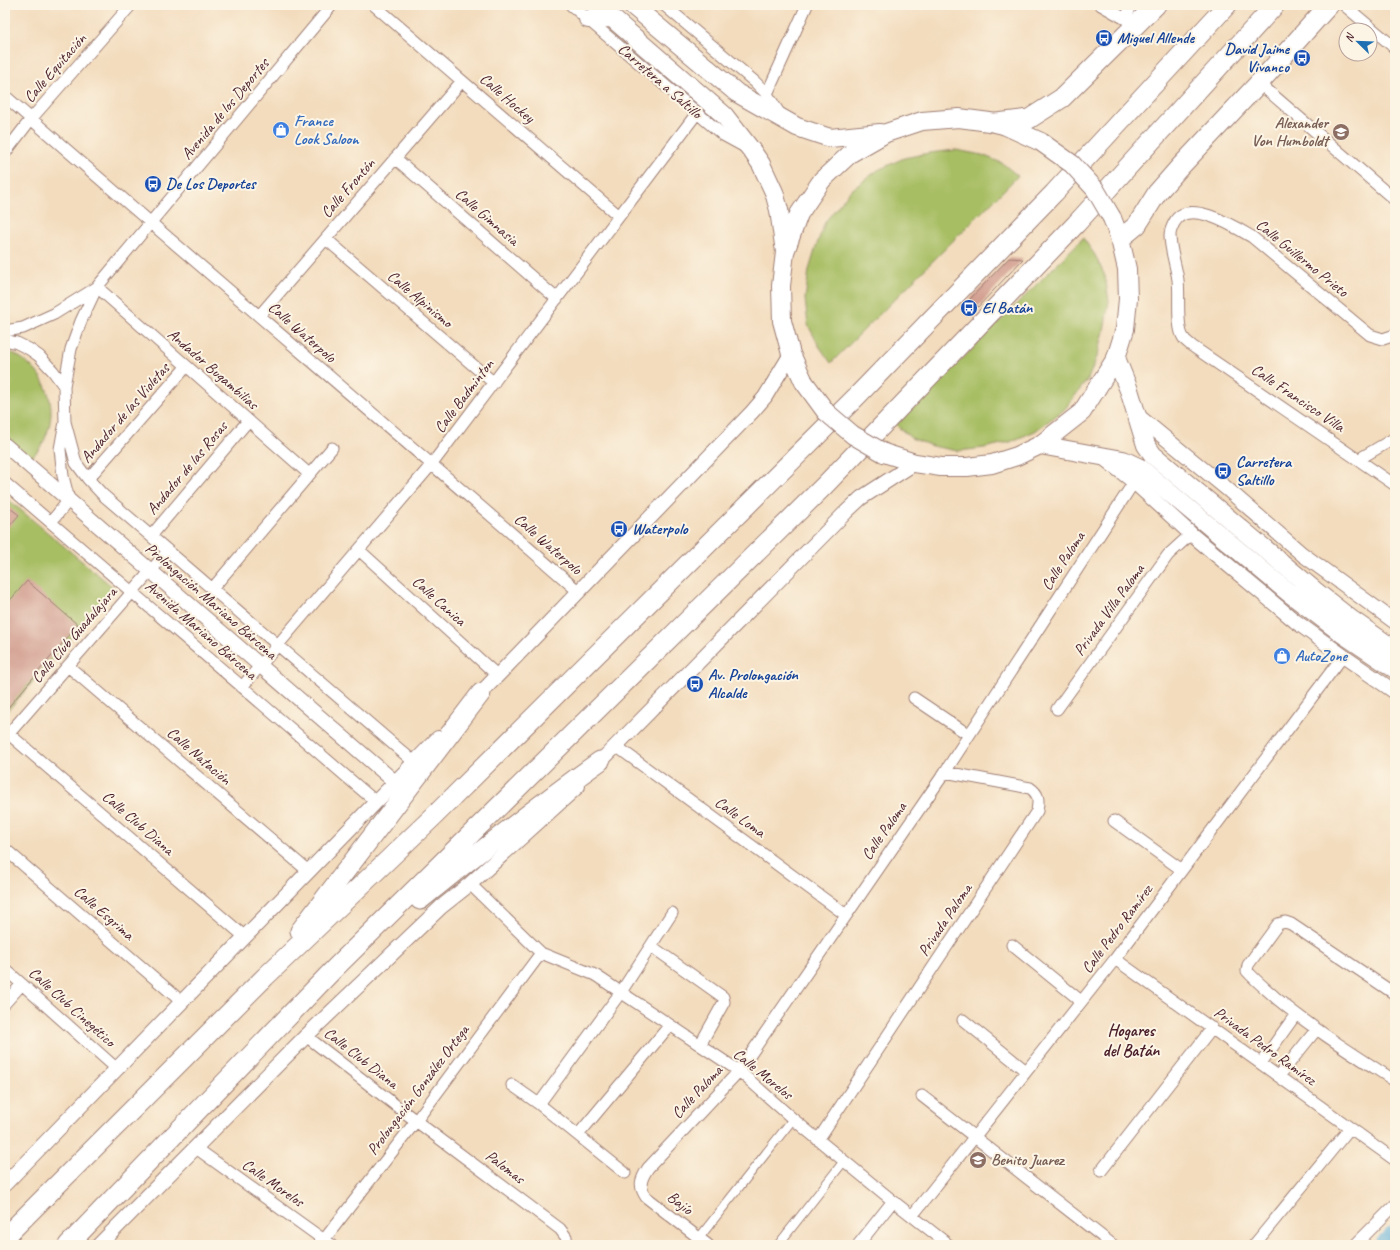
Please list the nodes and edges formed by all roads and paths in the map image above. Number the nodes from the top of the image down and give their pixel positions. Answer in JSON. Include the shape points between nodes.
{"nodes":[{"id":1,"x":131,"y":5,"type":"edge"},
{"id":2,"x":332,"y":5,"type":"edge"},
{"id":3,"x":374,"y":5,"type":"edge"},
{"id":4,"x":571,"y":5,"type":"edge"},
{"id":5,"x":632,"y":5,"type":"edge"},
{"id":6,"x":664,"y":5,"type":"edge"},
{"id":7,"x":807,"y":5,"type":"edge"},
{"id":8,"x":1101,"y":5,"type":"edge"},
{"id":9,"x":1131,"y":5,"type":"edge"},
{"id":10,"x":1156,"y":5,"type":"edge"},
{"id":11,"x":1227,"y":5,"type":"edge"},
{"id":12,"x":1275,"y":5,"type":"edge"},
{"id":13,"x":1329,"y":5,"type":"edge"},
{"id":14,"x":1344,"y":5,"type":"edge"},
{"id":15,"x":592,"y":12,"type":"edge"},
{"id":16,"x":1131,"y":22,"type":"junction"},
{"id":17,"x":1395,"y":48,"type":"edge"},
{"id":18,"x":462,"y":81,"type":"junction"},
{"id":19,"x":1259,"y":83,"type":"junction"},
{"id":20,"x":767,"y":94,"type":"junction"},
{"id":21,"x":5,"y":96,"type":"edge"},
{"id":22,"x":697,"y":113,"type":"junction"},
{"id":23,"x":783,"y":119,"type":"junction"},
{"id":24,"x":31,"y":120,"type":"junction"},
{"id":25,"x":997,"y":123,"type":"junction"},
{"id":26,"x":886,"y":133,"type":"junction"},
{"id":27,"x":752,"y":151,"type":"junction"},
{"id":28,"x":5,"y":153,"type":"edge"},
{"id":29,"x":396,"y":158,"type":"junction"},
{"id":30,"x":1395,"y":200,"type":"edge"},
{"id":31,"x":619,"y":216,"type":"junction"},
{"id":32,"x":151,"y":224,"type":"junction"},
{"id":33,"x":326,"y":239,"type":"junction"},
{"id":34,"x":1120,"y":239,"type":"junction"},
{"id":35,"x":785,"y":252,"type":"junction"},
{"id":36,"x":97,"y":287,"type":"junction"},
{"id":37,"x":557,"y":299,"type":"junction"},
{"id":38,"x":259,"y":316,"type":"junction"},
{"id":39,"x":5,"y":332,"type":"edge"},
{"id":40,"x":1395,"y":335,"type":"edge"},
{"id":41,"x":1183,"y":337,"type":"joint"},
{"id":42,"x":5,"y":340,"type":"edge"},
{"id":43,"x":791,"y":354,"type":"junction"},
{"id":44,"x":1116,"y":358,"type":"junction"},
{"id":45,"x":186,"y":367,"type":"junction"},
{"id":46,"x":494,"y":383,"type":"junction"},
{"id":47,"x":64,"y":386,"type":"junction"},
{"id":48,"x":1138,"y":415,"type":"junction"},
{"id":49,"x":248,"y":421,"type":"junction"},
{"id":50,"x":65,"y":422,"type":"junction"},
{"id":51,"x":1395,"y":438,"type":"edge"},
{"id":52,"x":1040,"y":444,"type":"junction"},
{"id":53,"x":5,"y":445,"type":"edge"},
{"id":54,"x":332,"y":448,"type":"dead end"},
{"id":55,"x":1101,"y":456,"type":"junction"},
{"id":56,"x":1359,"y":459,"type":"junction"},
{"id":57,"x":432,"y":464,"type":"junction"},
{"id":58,"x":915,"y":464,"type":"junction"},
{"id":59,"x":309,"y":474,"type":"junction"},
{"id":60,"x":88,"y":480,"type":"junction"},
{"id":61,"x":1134,"y":482,"type":"junction"},
{"id":62,"x":5,"y":483,"type":"edge"},
{"id":63,"x":1395,"y":484,"type":"edge"},
{"id":64,"x":69,"y":500,"type":"junction"},
{"id":65,"x":50,"y":522,"type":"junction"},
{"id":66,"x":1192,"y":534,"type":"junction"},
{"id":67,"x":151,"y":536,"type":"junction"},
{"id":68,"x":359,"y":550,"type":"junction"},
{"id":69,"x":168,"y":551,"type":"junction"},
{"id":70,"x":151,"y":571,"type":"junction"},
{"id":71,"x":212,"y":589,"type":"junction"},
{"id":72,"x":132,"y":592,"type":"junction"},
{"id":73,"x":579,"y":592,"type":"junction"},
{"id":74,"x":1395,"y":622,"type":"edge"},
{"id":75,"x":278,"y":646,"type":"junction"},
{"id":76,"x":1395,"y":650,"type":"edge"},
{"id":77,"x":1343,"y":656,"type":"junction"},
{"id":78,"x":68,"y":666,"type":"junction"},
{"id":79,"x":260,"y":666,"type":"junction"},
{"id":80,"x":1395,"y":669,"type":"edge"},
{"id":81,"x":498,"y":676,"type":"junction"},
{"id":82,"x":242,"y":687,"type":"junction"},
{"id":83,"x":1395,"y":692,"type":"edge"},
{"id":84,"x":481,"y":693,"type":"junction"},
{"id":85,"x":914,"y":698,"type":"dead end"},
{"id":86,"x":1057,"y":709,"type":"dead end"},
{"id":87,"x":969,"y":735,"type":"junction"},
{"id":88,"x":7,"y":736,"type":"edge"},
{"id":89,"x":616,"y":746,"type":"junction"},
{"id":90,"x":600,"y":761,"type":"junction"},
{"id":91,"x":414,"y":762,"type":"junction"},
{"id":92,"x":945,"y":772,"type":"junction"},
{"id":93,"x":394,"y":782,"type":"junction"},
{"id":94,"x":376,"y":802,"type":"junction"},
{"id":95,"x":1114,"y":821,"type":"dead end"},
{"id":96,"x":5,"y":849,"type":"edge"},
{"id":97,"x":1182,"y":870,"type":"junction"},
{"id":98,"x":308,"y":871,"type":"junction"},
{"id":99,"x":470,"y":884,"type":"junction"},
{"id":100,"x":672,"y":913,"type":"dead end"},
{"id":101,"x":846,"y":915,"type":"junction"},
{"id":102,"x":245,"y":936,"type":"junction"},
{"id":103,"x":1012,"y":945,"type":"dead end"},
{"id":104,"x":651,"y":946,"type":"junction"},
{"id":105,"x":541,"y":953,"type":"junction"},
{"id":106,"x":1115,"y":959,"type":"junction"},
{"id":107,"x":335,"y":968,"type":"junction"},
{"id":108,"x":5,"y":969,"type":"edge"},
{"id":109,"x":265,"y":977,"type":"junction"},
{"id":110,"x":22,"y":984,"type":"junction"},
{"id":111,"x":621,"y":992,"type":"junction"},
{"id":112,"x":1395,"y":994,"type":"edge"},
{"id":113,"x":1081,"y":1001,"type":"junction"},
{"id":114,"x":182,"y":1002,"type":"junction"},
{"id":115,"x":5,"y":1004,"type":"edge"},
{"id":116,"x":1296,"y":1014,"type":"junction"},
{"id":117,"x":963,"y":1020,"type":"dead end"},
{"id":118,"x":670,"y":1025,"type":"junction"},
{"id":119,"x":1212,"y":1028,"type":"junction"},
{"id":120,"x":1316,"y":1030,"type":"junction"},
{"id":121,"x":306,"y":1036,"type":"junction"},
{"id":122,"x":700,"y":1045,"type":"junction"},
{"id":123,"x":1261,"y":1063,"type":"junction"},
{"id":124,"x":117,"y":1068,"type":"junction"},
{"id":125,"x":739,"y":1071,"type":"junction"},
{"id":126,"x":1026,"y":1071,"type":"junction"},
{"id":127,"x":1279,"y":1076,"type":"junction"},
{"id":128,"x":1395,"y":1081,"type":"edge"},
{"id":129,"x":512,"y":1085,"type":"dead end"},
{"id":130,"x":922,"y":1096,"type":"dead end"},
{"id":131,"x":539,"y":1104,"type":"junction"},
{"id":132,"x":793,"y":1119,"type":"junction"},
{"id":133,"x":416,"y":1121,"type":"junction"},
{"id":134,"x":1350,"y":1128,"type":"junction"},
{"id":135,"x":578,"y":1135,"type":"junction"},
{"id":136,"x":974,"y":1138,"type":"junction"},
{"id":137,"x":818,"y":1140,"type":"junction"},
{"id":138,"x":196,"y":1148,"type":"junction"},
{"id":139,"x":1395,"y":1160,"type":"edge"},
{"id":140,"x":844,"y":1161,"type":"junction"},
{"id":141,"x":1101,"y":1171,"type":"dead end"},
{"id":142,"x":624,"y":1173,"type":"dead end"},
{"id":143,"x":641,"y":1182,"type":"joint"},
{"id":144,"x":5,"y":1184,"type":"edge"},
{"id":145,"x":893,"y":1201,"type":"junction"},
{"id":146,"x":1395,"y":1205,"type":"edge"},
{"id":147,"x":912,"y":1216,"type":"junction"},
{"id":148,"x":5,"y":1237,"type":"edge"},
{"id":149,"x":704,"y":1242,"type":"edge"},
{"id":150,"x":325,"y":1243,"type":"edge"},
{"id":151,"x":68,"y":1245,"type":"edge"},
{"id":152,"x":98,"y":1245,"type":"edge"},
{"id":153,"x":567,"y":1245,"type":"edge"},
{"id":154,"x":778,"y":1245,"type":"edge"},
{"id":155,"x":858,"y":1245,"type":"edge"},
{"id":156,"x":949,"y":1245,"type":"edge"},
{"id":157,"x":1112,"y":1245,"type":"edge"},
{"id":158,"x":1254,"y":1245,"type":"edge"},
{"id":159,"x":1355,"y":1245,"type":"edge"}],
"edges":[{"from":1,"to":24,"type":"street","name":"Calle Equitación"},
{"from":2,"to":32,"type":"street","name":"Avenida de los Deportes"},
{"from":3,"to":18,"type":"street","name":"Calle Hockey"},
{"from":4,"to":15,"type":"street","name":"Carretera a Saltillo"},
{"from":5,"to":23,"type":"main road","via":[[737,93]]},
{"from":6,"to":20,"type":"street"},
{"from":7,"to":20,"type":"street"},
{"from":8,"to":16,"type":"street"},
{"from":9,"to":16,"type":"street"},
{"from":10,"to":16,"type":"highway"},
{"from":11,"to":109,"type":"highway","via":[[1054,193],[856,397],[435,815]]},
{"from":12,"to":107,"type":"highway","via":[[1076,224],[824,486]]},
{"from":13,"to":19,"type":"highway"},
{"from":14,"to":17,"type":"street"},
{"from":15,"to":22,"type":"street","name":"Carretera a Saltillo"},
{"from":15,"to":27,"type":"main road","name":"Carretera a Saltillo","via":[[612,18],[724,115]]},
{"from":16,"to":25,"type":"highway","via":[[1062,98],[1028,119]]},
{"from":18,"to":29,"type":"street","name":"Calle Frontón"},
{"from":18,"to":31,"type":"street","name":"Calle Hockey"},
{"from":19,"to":30,"type":"street"},
{"from":19,"to":34,"type":"highway","via":[[1178,168],[1157,193],[1137,225]]},
{"from":20,"to":23,"type":"street"},
{"from":21,"to":24,"type":"street","name":"Calle Waterpolo"},
{"from":22,"to":27,"type":"street","name":"Carretera a Saltillo","via":[[723,135]]},
{"from":22,"to":31,"type":"street","name":"Calle Badminton"},
{"from":23,"to":26,"type":"main road","via":[[797,127],[830,138]]},
{"from":24,"to":28,"type":"street","name":"Calle Equitación"},
{"from":24,"to":32,"type":"street","name":"Calle Waterpolo"},
{"from":25,"to":26,"type":"main road","via":[[959,118],[922,122]]},
{"from":25,"to":34,"type":"main road","bridge":true,"via":[[1041,142],[1072,164],[1095,189],[1112,218]]},
{"from":26,"to":35,"type":"main road","via":[[851,153],[822,180],[799,214]]},
{"from":27,"to":35,"type":"main road","name":"Carretera a Saltillo","via":[[774,192]]},
{"from":29,"to":33,"type":"street","name":"Calle Frontón"},
{"from":29,"to":37,"type":"street","name":"Calle Gimnasia"},
{"from":31,"to":37,"type":"street","name":"Calle Badminton"},
{"from":32,"to":36,"type":"street","name":"Avenida de los Deportes"},
{"from":32,"to":38,"type":"street","name":"Calle Waterpolo"},
{"from":33,"to":38,"type":"street","name":"Calle Frontón"},
{"from":33,"to":46,"type":"street","name":"Calle Alpinismo"},
{"from":34,"to":44,"type":"main road","via":[[1127,269],[1128,299],[1124,329]]},
{"from":35,"to":43,"type":"main road","via":[[780,286],[782,321]]},
{"from":36,"to":39,"type":"street","name":"Avenida de los Deportes","via":[[54,314],[23,328]]},
{"from":36,"to":45,"type":"street","name":"Andador Bugambilias"},
{"from":36,"to":47,"type":"street","name":"Avenida de los Deportes","via":[[71,349]]},
{"from":37,"to":46,"type":"street","name":"Calle Badminton"},
{"from":38,"to":57,"type":"street","name":"Calle Waterpolo"},
{"from":40,"to":41,"type":"street","name":"Calle Guillermo Prieto","via":[[1383,339],[1370,335],[1252,237],[1229,224],[1195,212],[1177,217],[1170,233]]},
{"from":41,"to":56,"type":"street","name":"Calle Francisco Villa","via":[[1192,346]]},
{"from":42,"to":47,"type":"street","via":[[30,349],[39,356]]},
{"from":43,"to":58,"type":"main road","bridge":true,"via":[[804,382],[826,412],[853,436],[884,453]]},
{"from":43,"to":73,"type":"street","via":[[765,397],[752,412]]},
{"from":44,"to":48,"type":"main road"},
{"from":44,"to":52,"type":"main road","via":[[1082,412]]},
{"from":45,"to":49,"type":"street","name":"Andador Bugambilias"},
{"from":45,"to":60,"type":"street","name":"Andador de las Violetas"},
{"from":46,"to":57,"type":"street","name":"Calle Badminton"},
{"from":47,"to":50,"type":"street","name":"Avenida de los Deportes"},
{"from":48,"to":74,"type":"street","via":[[1302,554]]},
{"from":48,"to":76,"type":"main road","via":[[1146,445],[1153,455],[1314,590]]},
{"from":49,"to":59,"type":"street","name":"Andador Bugambilias"},
{"from":49,"to":67,"type":"street","name":"Andador de las Rosas"},
{"from":50,"to":60,"type":"street","name":"Prolongación Mariano Bárcena","via":[[76,463]]},
{"from":50,"to":64,"type":"street","name":"Avenida de los Deportes","via":[[60,449]]},
{"from":51,"to":56,"type":"street"},
{"from":52,"to":55,"type":"main road"},
{"from":52,"to":58,"type":"main road","via":[[1017,456],[992,464],[940,467]]},
{"from":53,"to":64,"type":"street","name":"Prolongación Mariano Bárcena"},
{"from":54,"to":59,"type":"street"},
{"from":55,"to":61,"type":"street"},
{"from":55,"to":80,"type":"main road","via":[[1123,460],[1140,468],[1288,592]]},
{"from":56,"to":63,"type":"street","name":"Calle Francisco Villa"},
{"from":57,"to":68,"type":"street","name":"Calle Badminton"},
{"from":57,"to":73,"type":"street","name":"Calle Waterpolo"},
{"from":58,"to":89,"type":"street","via":[[861,498],[846,512]]},
{"from":59,"to":71,"type":"street"},
{"from":60,"to":67,"type":"street","name":"Prolongación Mariano Bárcena"},
{"from":61,"to":66,"type":"street"},
{"from":61,"to":87,"type":"street","name":"Calle Paloma"},
{"from":62,"to":65,"type":"street","name":"Avenida Mariano Bárcena"},
{"from":64,"to":65,"type":"street"},
{"from":64,"to":70,"type":"street","name":"Prolongación Mariano Bárcena"},
{"from":65,"to":72,"type":"street","name":"Avenida Mariano Bárcena"},
{"from":66,"to":77,"type":"street","via":[[1295,621]]},
{"from":66,"to":86,"type":"street","name":"Privada Villa Paloma","via":[[1168,555]]},
{"from":67,"to":69,"type":"street","name":"Prolongación Mariano Bárcena"},
{"from":68,"to":75,"type":"street","name":"Calle Badminton"},
{"from":68,"to":81,"type":"street","name":"Calle Canica"},
{"from":69,"to":70,"type":"street","name":"Calle Club Guadalajara"},
{"from":69,"to":71,"type":"street","name":"Prolongación Mariano Bárcena"},
{"from":70,"to":72,"type":"street","name":"Calle Club Guadalajara"},
{"from":70,"to":79,"type":"street","name":"Prolongación Mariano Bárcena"},
{"from":71,"to":75,"type":"street","name":"Prolongación Mariano Bárcena"},
{"from":72,"to":78,"type":"street","name":"Calle Club Guadalajara"},
{"from":72,"to":82,"type":"street","name":"Avenida Mariano Bárcena"},
{"from":73,"to":81,"type":"street"},
{"from":75,"to":79,"type":"street","name":"Calle Badminton"},
{"from":75,"to":91,"type":"street","name":"Prolongación Mariano Bárcena"},
{"from":77,"to":83,"type":"street"},
{"from":77,"to":97,"type":"street","name":"Calle Pedro Ramírez"},
{"from":78,"to":88,"type":"street","name":"Calle Club Guadalajara"},
{"from":78,"to":98,"type":"street","name":"Calle Natación"},
{"from":79,"to":82,"type":"street","name":"Calle Badminton"},
{"from":79,"to":93,"type":"street","name":"Prolongación Mariano Bárcena"},
{"from":81,"to":84,"type":"street"},
{"from":82,"to":94,"type":"street","name":"Avenida Mariano Bárcena"},
{"from":84,"to":91,"type":"street"},
{"from":84,"to":109,"type":"highway"},
{"from":85,"to":87,"type":"street"},
{"from":87,"to":92,"type":"street","name":"Calle Paloma"},
{"from":88,"to":102,"type":"street","name":"Calle Club Diana"},
{"from":89,"to":90,"type":"street"},
{"from":89,"to":101,"type":"street","name":"Calle Loma"},
{"from":90,"to":99,"type":"street","via":[[583,781]]},
{"from":90,"to":107,"type":"highway","via":[[517,822]]},
{"from":91,"to":93,"type":"street"},
{"from":92,"to":101,"type":"street","name":"Calle Paloma"},
{"from":92,"to":137,"type":"street","name":"Privada Paloma","via":[[1030,788],[1038,796],[1037,811]]},
{"from":93,"to":94,"type":"street"},
{"from":94,"to":98,"type":"street"},
{"from":95,"to":97,"type":"street"},
{"from":96,"to":114,"type":"street","name":"Calle Esgrima"},
{"from":97,"to":106,"type":"street","name":"Calle Pedro Ramírez"},
{"from":98,"to":102,"type":"street"},
{"from":99,"to":105,"type":"street"},
{"from":99,"to":121,"type":"street","via":[[441,907]]},
{"from":100,"to":104,"type":"street"},
{"from":101,"to":125,"type":"street","name":"Calle Paloma"},
{"from":102,"to":114,"type":"street"},
{"from":103,"to":113,"type":"street"},
{"from":104,"to":111,"type":"street"},
{"from":104,"to":122,"type":"street","via":[[723,998],[724,1002]]},
{"from":105,"to":111,"type":"street","name":"Calle Morelos","via":[[595,976]]},
{"from":105,"to":133,"type":"street","name":"Prolongación González Ortega"},
{"from":106,"to":113,"type":"street","name":"Calle Pedro Ramírez"},
{"from":106,"to":119,"type":"street","name":"Privada Pedro Ramírez"},
{"from":107,"to":151,"type":"highway"},
{"from":108,"to":110,"type":"street","name":"Calle Club Cinegético"},
{"from":109,"to":148,"type":"highway"},
{"from":110,"to":115,"type":"street"},
{"from":110,"to":124,"type":"street","name":"Calle Club Cinegético"},
{"from":111,"to":118,"type":"street","name":"Calle Morelos"},
{"from":111,"to":131,"type":"street"},
{"from":112,"to":116,"type":"street","via":[[1285,922],[1278,924],[1248,965],[1247,971]]},
{"from":113,"to":126,"type":"street","name":"Calle Pedro Ramírez"},
{"from":114,"to":124,"type":"street"},
{"from":116,"to":120,"type":"street"},
{"from":116,"to":123,"type":"street"},
{"from":117,"to":126,"type":"street"},
{"from":118,"to":122,"type":"street","name":"Calle Morelos"},
{"from":118,"to":135,"type":"street"},
{"from":119,"to":123,"type":"street","name":"Privada Pedro Ramírez"},
{"from":119,"to":141,"type":"street"},
{"from":120,"to":127,"type":"street"},
{"from":120,"to":128,"type":"street"},
{"from":121,"to":133,"type":"street","name":"Calle Club Diana"},
{"from":121,"to":138,"type":"street"},
{"from":122,"to":125,"type":"street","name":"Calle Morelos"},
{"from":123,"to":127,"type":"street","name":"Privada Pedro Ramírez"},
{"from":124,"to":144,"type":"street"},
{"from":125,"to":132,"type":"street","name":"Calle Morelos"},
{"from":125,"to":143,"type":"street","name":"Calle Paloma","via":[[648,1168]]},
{"from":126,"to":136,"type":"street","name":"Calle Pedro Ramírez"},
{"from":127,"to":134,"type":"street","name":"Privada Pedro Ramírez"},
{"from":129,"to":131,"type":"street"},
{"from":130,"to":136,"type":"street"},
{"from":131,"to":135,"type":"street"},
{"from":132,"to":137,"type":"street","name":"Calle Morelos"},
{"from":132,"to":149,"type":"street"},
{"from":133,"to":150,"type":"street","name":"Prolongación González Ortega"},
{"from":133,"to":153,"type":"street","name":"Palomas","via":[[560,1229],[566,1237]]},
{"from":134,"to":139,"type":"street","name":"Privada Pedro Ramírez"},
{"from":134,"to":158,"type":"street"},
{"from":135,"to":142,"type":"street"},
{"from":136,"to":147,"type":"street","name":"Calle Pedro Ramírez"},
{"from":136,"to":157,"type":"street"},
{"from":137,"to":140,"type":"street","name":"Calle Morelos"},
{"from":138,"to":150,"type":"street","name":"Calle Morelos"},
{"from":138,"to":152,"type":"street"},
{"from":140,"to":145,"type":"street","name":"Calle Morelos"},
{"from":140,"to":154,"type":"street"},
{"from":143,"to":149,"type":"street","name":"Bajío","via":[[646,1197]]},
{"from":145,"to":147,"type":"street","name":"Calle Morelos"},
{"from":145,"to":155,"type":"street"},
{"from":146,"to":159,"type":"street"},
{"from":147,"to":156,"type":"street","name":"Calle Morelos"}]}
